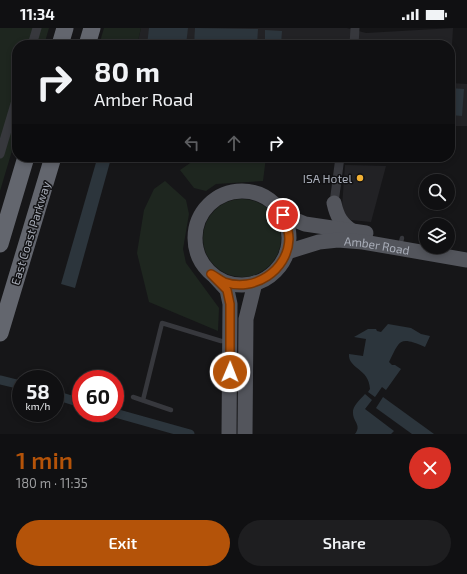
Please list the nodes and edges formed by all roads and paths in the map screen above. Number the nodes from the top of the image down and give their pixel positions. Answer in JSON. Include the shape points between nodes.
{"nodes":[{"id":1,"x":37,"y":28,"type":"edge"},
{"id":2,"x":65,"y":28,"type":"edge"},
{"id":3,"x":92,"y":28,"type":"edge"},
{"id":4,"x":355,"y":28,"type":"edge"},
{"id":5,"x":33,"y":40,"type":"edge"},
{"id":6,"x":61,"y":40,"type":"edge"},
{"id":7,"x":88,"y":40,"type":"edge"},
{"id":8,"x":354,"y":40,"type":"edge"},
{"id":9,"x":12,"y":114,"type":"edge"},
{"id":10,"x":0,"y":154,"type":"edge"},
{"id":11,"x":25,"y":162,"type":"edge"},
{"id":12,"x":51,"y":162,"type":"edge"},
{"id":13,"x":339,"y":162,"type":"edge"},
{"id":14,"x":334,"y":203,"type":"junction"},
{"id":15,"x":283,"y":215,"type":"junction"},
{"id":16,"x":318,"y":226,"type":"junction"},
{"id":17,"x":352,"y":232,"type":"junction"},
{"id":18,"x":419,"y":242,"type":"edge"},
{"id":19,"x":401,"y":243,"type":"junction"},
{"id":20,"x":0,"y":244,"type":"edge"},
{"id":21,"x":455,"y":247,"type":"edge"},
{"id":22,"x":467,"y":249,"type":"edge"},
{"id":23,"x":287,"y":252,"type":"junction"},
{"id":24,"x":467,"y":260,"type":"edge"},
{"id":25,"x":211,"y":274,"type":"junction"},
{"id":26,"x":255,"y":283,"type":"junction"},
{"id":27,"x":0,"y":333,"type":"edge"},
{"id":28,"x":230,"y":341,"type":"junction"},
{"id":29,"x":133,"y":397,"type":"dead end"},
{"id":30,"x":143,"y":400,"type":"junction"},
{"id":31,"x":172,"y":410,"type":"dead end"},
{"id":32,"x":229,"y":434,"type":"edge"},
{"id":33,"x":245,"y":434,"type":"edge"}],
"edges":[{"from":1,"to":5,"type":"street"},
{"from":2,"to":6,"type":"highway"},
{"from":3,"to":7,"type":"highway"},
{"from":4,"to":8,"type":"street"},
{"from":9,"to":10,"type":"street"},
{"from":11,"to":20,"type":"highway"},
{"from":12,"to":27,"type":"highway","name":"East Coast Parkway"},
{"from":13,"to":14,"type":"street"},
{"from":14,"to":16,"type":"main road","via":[[329,215]]},
{"from":14,"to":17,"type":"main road","via":[[337,216]]},
{"from":15,"to":16,"type":"main road","name":"Amber Road"},
{"from":15,"to":23,"type":"main road","name":"Amber Road","via":[[288,233]]},
{"from":15,"to":25,"type":"main road","name":"Amber Road","via":[[276,205],[254,192],[226,193],[214,200],[200,216],[195,236],[196,250]]},
{"from":16,"to":17,"type":"main road","name":"Amber Road"},
{"from":17,"to":19,"type":"main road","name":"Amber Road"},
{"from":18,"to":19,"type":"main road","name":"Amber Road"},
{"from":19,"to":23,"type":"main road","name":"Amber Road","via":[[338,240],[319,242]]},
{"from":19,"to":24,"type":"main road","name":"Amber Road"},
{"from":21,"to":22,"type":"main road"},
{"from":23,"to":26,"type":"main road","name":"Amber Road","via":[[280,265],[269,276]]},
{"from":25,"to":26,"type":"main road","name":"Amber Road","via":[[224,282],[240,285]]},
{"from":25,"to":28,"type":"main road","via":[[227,290],[230,304]]},
{"from":26,"to":33,"type":"main road","via":[[246,319]]},
{"from":28,"to":30,"type":"lane","via":[[221,341],[162,323]]},
{"from":28,"to":32,"type":"main road"},
{"from":29,"to":30,"type":"lane"},
{"from":30,"to":31,"type":"lane"}]}
